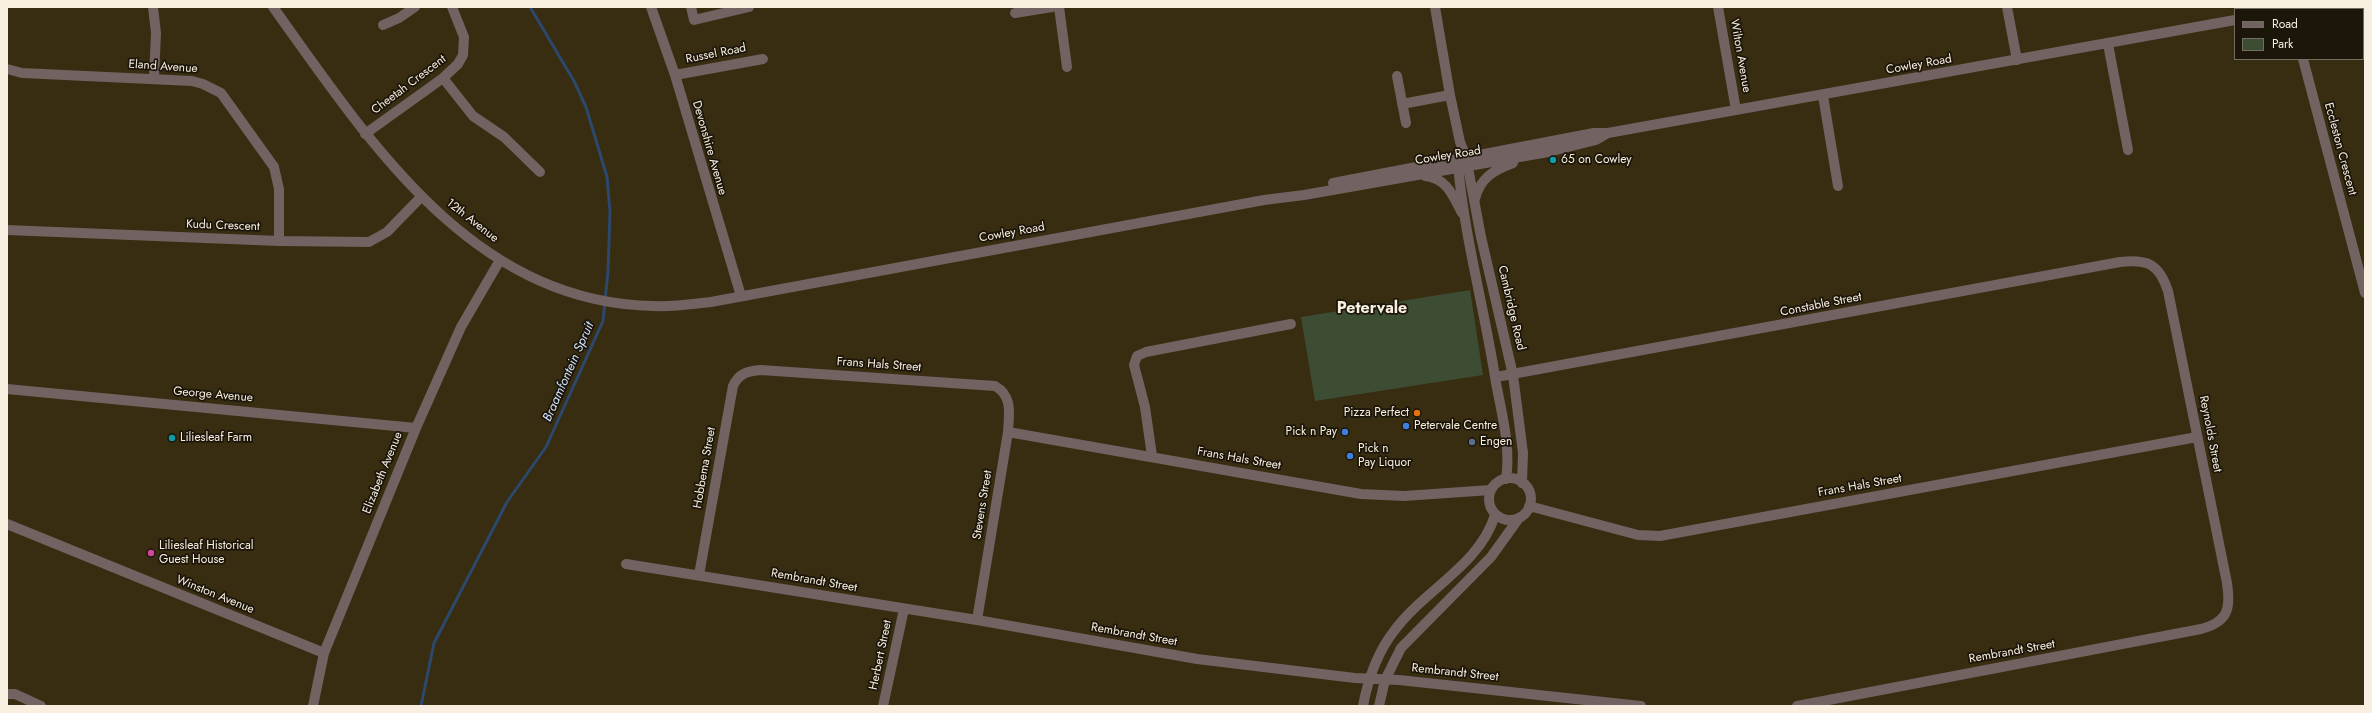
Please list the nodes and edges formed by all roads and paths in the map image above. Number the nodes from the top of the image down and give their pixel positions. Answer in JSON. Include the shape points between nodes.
{"nodes":[{"id":1,"x":154,"y":7,"type":"edge"},
{"id":2,"x":274,"y":7,"type":"edge"},
{"id":3,"x":415,"y":7,"type":"edge"},
{"id":4,"x":452,"y":7,"type":"edge"},
{"id":5,"x":651,"y":7,"type":"edge"},
{"id":6,"x":691,"y":7,"type":"edge"},
{"id":7,"x":749,"y":7,"type":"edge"},
{"id":8,"x":1052,"y":7,"type":"edge"},
{"id":9,"x":1059,"y":7,"type":"edge"},
{"id":10,"x":1434,"y":7,"type":"edge"},
{"id":11,"x":1718,"y":7,"type":"edge"},
{"id":12,"x":2007,"y":7,"type":"edge"},
{"id":13,"x":1015,"y":13,"type":"dead end"},
{"id":14,"x":2234,"y":20,"type":"edge"},
{"id":15,"x":383,"y":25,"type":"dead end"},
{"id":16,"x":2108,"y":44,"type":"junction"},
{"id":17,"x":763,"y":58,"type":"dead end"},
{"id":18,"x":2017,"y":60,"type":"junction"},
{"id":19,"x":2302,"y":60,"type":"edge"},
{"id":20,"x":1067,"y":67,"type":"dead end"},
{"id":21,"x":7,"y":69,"type":"edge"},
{"id":22,"x":675,"y":75,"type":"junction"},
{"id":23,"x":1397,"y":76,"type":"dead end"},
{"id":24,"x":154,"y":78,"type":"junction"},
{"id":25,"x":444,"y":78,"type":"junction"},
{"id":26,"x":1450,"y":95,"type":"junction"},
{"id":27,"x":1823,"y":96,"type":"junction"},
{"id":28,"x":1402,"y":104,"type":"junction"},
{"id":29,"x":1736,"y":110,"type":"junction"},
{"id":30,"x":1406,"y":123,"type":"dead end"},
{"id":31,"x":365,"y":134,"type":"junction"},
{"id":32,"x":1608,"y":134,"type":"junction"},
{"id":33,"x":2128,"y":150,"type":"dead end"},
{"id":34,"x":1548,"y":152,"type":"junction"},
{"id":35,"x":1463,"y":163,"type":"junction"},
{"id":36,"x":540,"y":172,"type":"dead end"},
{"id":37,"x":1412,"y":175,"type":"junction"},
{"id":38,"x":1838,"y":186,"type":"dead end"},
{"id":39,"x":1289,"y":195,"type":"junction"},
{"id":40,"x":421,"y":196,"type":"junction"},
{"id":41,"x":1474,"y":202,"type":"junction"},
{"id":42,"x":1465,"y":218,"type":"junction"},
{"id":43,"x":7,"y":230,"type":"edge"},
{"id":44,"x":279,"y":241,"type":"junction"},
{"id":45,"x":500,"y":260,"type":"junction"},
{"id":46,"x":2152,"y":264,"type":"joint"},
{"id":47,"x":2365,"y":293,"type":"edge"},
{"id":48,"x":741,"y":296,"type":"junction"},
{"id":49,"x":1292,"y":324,"type":"dead end"},
{"id":50,"x":746,"y":372,"type":"joint"},
{"id":51,"x":1512,"y":375,"type":"junction"},
{"id":52,"x":1496,"y":377,"type":"junction"},
{"id":53,"x":7,"y":389,"type":"edge"},
{"id":54,"x":1006,"y":394,"type":"joint"},
{"id":55,"x":416,"y":428,"type":"junction"},
{"id":56,"x":1008,"y":432,"type":"junction"},
{"id":57,"x":2197,"y":437,"type":"junction"},
{"id":58,"x":1152,"y":456,"type":"junction"},
{"id":59,"x":1506,"y":479,"type":"junction"},
{"id":60,"x":1522,"y":483,"type":"junction"},
{"id":61,"x":1490,"y":494,"type":"junction"},
{"id":62,"x":1529,"y":506,"type":"junction"},
{"id":63,"x":1495,"y":515,"type":"junction"},
{"id":64,"x":1519,"y":518,"type":"junction"},
{"id":65,"x":7,"y":524,"type":"edge"},
{"id":66,"x":626,"y":564,"type":"dead end"},
{"id":67,"x":699,"y":575,"type":"junction"},
{"id":68,"x":904,"y":609,"type":"junction"},
{"id":69,"x":2227,"y":613,"type":"joint"},
{"id":70,"x":977,"y":620,"type":"junction"},
{"id":71,"x":324,"y":653,"type":"junction"},
{"id":72,"x":1369,"y":678,"type":"junction"},
{"id":73,"x":1385,"y":680,"type":"junction"},
{"id":74,"x":7,"y":694,"type":"edge"},
{"id":75,"x":41,"y":706,"type":"edge"},
{"id":76,"x":313,"y":706,"type":"edge"},
{"id":77,"x":883,"y":706,"type":"edge"},
{"id":78,"x":1363,"y":706,"type":"edge"},
{"id":79,"x":1379,"y":706,"type":"edge"},
{"id":80,"x":1641,"y":706,"type":"edge"},
{"id":81,"x":1797,"y":706,"type":"edge"}],
"edges":[{"from":1,"to":24,"type":"street"},
{"from":2,"to":31,"type":"street","name":"12th Avenue"},
{"from":3,"to":15,"type":"street"},
{"from":4,"to":25,"type":"street","name":"Cheetah Crescent","via":[[462,28],[465,46],[458,64]]},
{"from":5,"to":22,"type":"street","name":"Devonshire Avenue"},
{"from":6,"to":7,"type":"street","via":[[694,20]]},
{"from":8,"to":13,"type":"street"},
{"from":9,"to":20,"type":"street"},
{"from":10,"to":26,"type":"street","name":"Cambridge Road"},
{"from":11,"to":29,"type":"street","name":"Wilton Avenue"},
{"from":12,"to":18,"type":"street"},
{"from":14,"to":16,"type":"street","name":"Cowley Road"},
{"from":16,"to":18,"type":"street","name":"Cowley Road"},
{"from":16,"to":33,"type":"street"},
{"from":17,"to":22,"type":"street","name":"Russel Road"},
{"from":18,"to":27,"type":"street","name":"Cowley Road"},
{"from":19,"to":47,"type":"street","name":"Eccleston Crescent"},
{"from":21,"to":24,"type":"street","name":"Eland Avenue","via":[[22,73]]},
{"from":22,"to":48,"type":"street","name":"Devonshire Avenue"},
{"from":23,"to":28,"type":"street"},
{"from":24,"to":44,"type":"street","name":"Eland Avenue","via":[[203,84],[221,93],[228,101],[274,167],[279,189]]},
{"from":25,"to":31,"type":"street","name":"Cheetah Crescent"},
{"from":25,"to":36,"type":"street","via":[[473,116],[504,137]]},
{"from":26,"to":28,"type":"street"},
{"from":26,"to":35,"type":"street","name":"Cambridge Road"},
{"from":27,"to":29,"type":"street","name":"Cowley Road"},
{"from":27,"to":38,"type":"street"},
{"from":28,"to":30,"type":"street"},
{"from":29,"to":32,"type":"street","name":"Cowley Road"},
{"from":31,"to":40,"type":"street","name":"12th Avenue","via":[[397,173]]},
{"from":32,"to":34,"type":"street","name":"Cowley Road","via":[[1596,140]]},
{"from":32,"to":35,"type":"street","name":"Cowley Road","via":[[1594,134]]},
{"from":34,"to":35,"type":"street","name":"Cowley Road"},
{"from":34,"to":41,"type":"street","via":[[1488,175],[1478,188]]},
{"from":35,"to":37,"type":"street","name":"Cowley Road"},
{"from":35,"to":39,"type":"street","name":"Cowley Road","via":[[1303,189]]},
{"from":35,"to":41,"type":"street","name":"Cambridge Road"},
{"from":35,"to":42,"type":"street","name":"Cambridge Road"},
{"from":37,"to":39,"type":"street","name":"Cowley Road","via":[[1304,195]]},
{"from":37,"to":42,"type":"street","via":[[1441,180]]},
{"from":39,"to":48,"type":"street","name":"Cowley Road"},
{"from":40,"to":44,"type":"street","name":"Kudu Crescent","via":[[388,232],[369,242]]},
{"from":40,"to":45,"type":"street","name":"12th Avenue","via":[[459,230]]},
{"from":41,"to":51,"type":"street","name":"Cambridge Road"},
{"from":42,"to":52,"type":"street","name":"Cambridge Road"},
{"from":43,"to":44,"type":"street","name":"Kudu Crescent"},
{"from":45,"to":48,"type":"street","name":"12th Avenue","via":[[543,283],[615,302],[654,306],[704,303]]},
{"from":45,"to":55,"type":"street","name":"Elizabeth Avenue","via":[[461,327]]},
{"from":46,"to":51,"type":"street","name":"Constable Street","via":[[2120,262]]},
{"from":46,"to":57,"type":"street","name":"Reynolds Street","via":[[2164,278],[2168,291]]},
{"from":49,"to":58,"type":"street","via":[[1146,352],[1137,356],[1134,365],[1145,406]]},
{"from":50,"to":54,"type":"street","name":"Frans Hals Street","via":[[761,370],[995,386]]},
{"from":50,"to":67,"type":"street","name":"Hobbema Street","via":[[733,386]]},
{"from":51,"to":52,"type":"street","name":"Constable Street"},
{"from":51,"to":60,"type":"street","name":"Cambridge Road","via":[[1523,453]]},
{"from":52,"to":59,"type":"street","name":"Cambridge Road","via":[[1508,450]]},
{"from":53,"to":55,"type":"street","name":"George Avenue"},
{"from":54,"to":56,"type":"street","name":"Stevens Street","via":[[1009,409]]},
{"from":55,"to":71,"type":"street","name":"Elizabeth Avenue"},
{"from":56,"to":58,"type":"street","name":"Frans Hals Street"},
{"from":56,"to":70,"type":"street","name":"Stevens Street"},
{"from":57,"to":62,"type":"street","name":"Frans Hals Street","via":[[1660,536],[1638,535]]},
{"from":57,"to":69,"type":"street","name":"Reynolds Street","via":[[2229,594]]},
{"from":58,"to":61,"type":"street","name":"Frans Hals Street","via":[[1378,496],[1467,491]]},
{"from":59,"to":60,"type":"street"},
{"from":59,"to":61,"type":"street","via":[[1497,483]]},
{"from":60,"to":62,"type":"street","via":[[1530,493]]},
{"from":61,"to":63,"type":"street","via":[[1490,507]]},
{"from":62,"to":64,"type":"street"},
{"from":63,"to":64,"type":"street","via":[[1507,520]]},
{"from":63,"to":72,"type":"street","via":[[1492,526],[1476,550],[1394,630]]},
{"from":64,"to":73,"type":"street","via":[[1491,557],[1402,648]]},
{"from":65,"to":71,"type":"street","name":"Winston Avenue"},
{"from":66,"to":67,"type":"street","name":"Rembrandt Street"},
{"from":67,"to":68,"type":"street","name":"Rembrandt Street"},
{"from":68,"to":70,"type":"street","name":"Rembrandt Street"},
{"from":68,"to":77,"type":"street","name":"Herbert Street"},
{"from":69,"to":81,"type":"street","name":"Rembrandt Street","via":[[2216,624],[2201,629]]},
{"from":70,"to":72,"type":"street","name":"Rembrandt Street","via":[[1197,659]]},
{"from":71,"to":76,"type":"street","name":"Elizabeth Avenue"},
{"from":72,"to":73,"type":"street","name":"Rembrandt Street"},
{"from":72,"to":78,"type":"street"},
{"from":73,"to":79,"type":"street"},
{"from":73,"to":80,"type":"street","name":"Rembrandt Street"},
{"from":74,"to":75,"type":"street","via":[[15,694]]}]}
